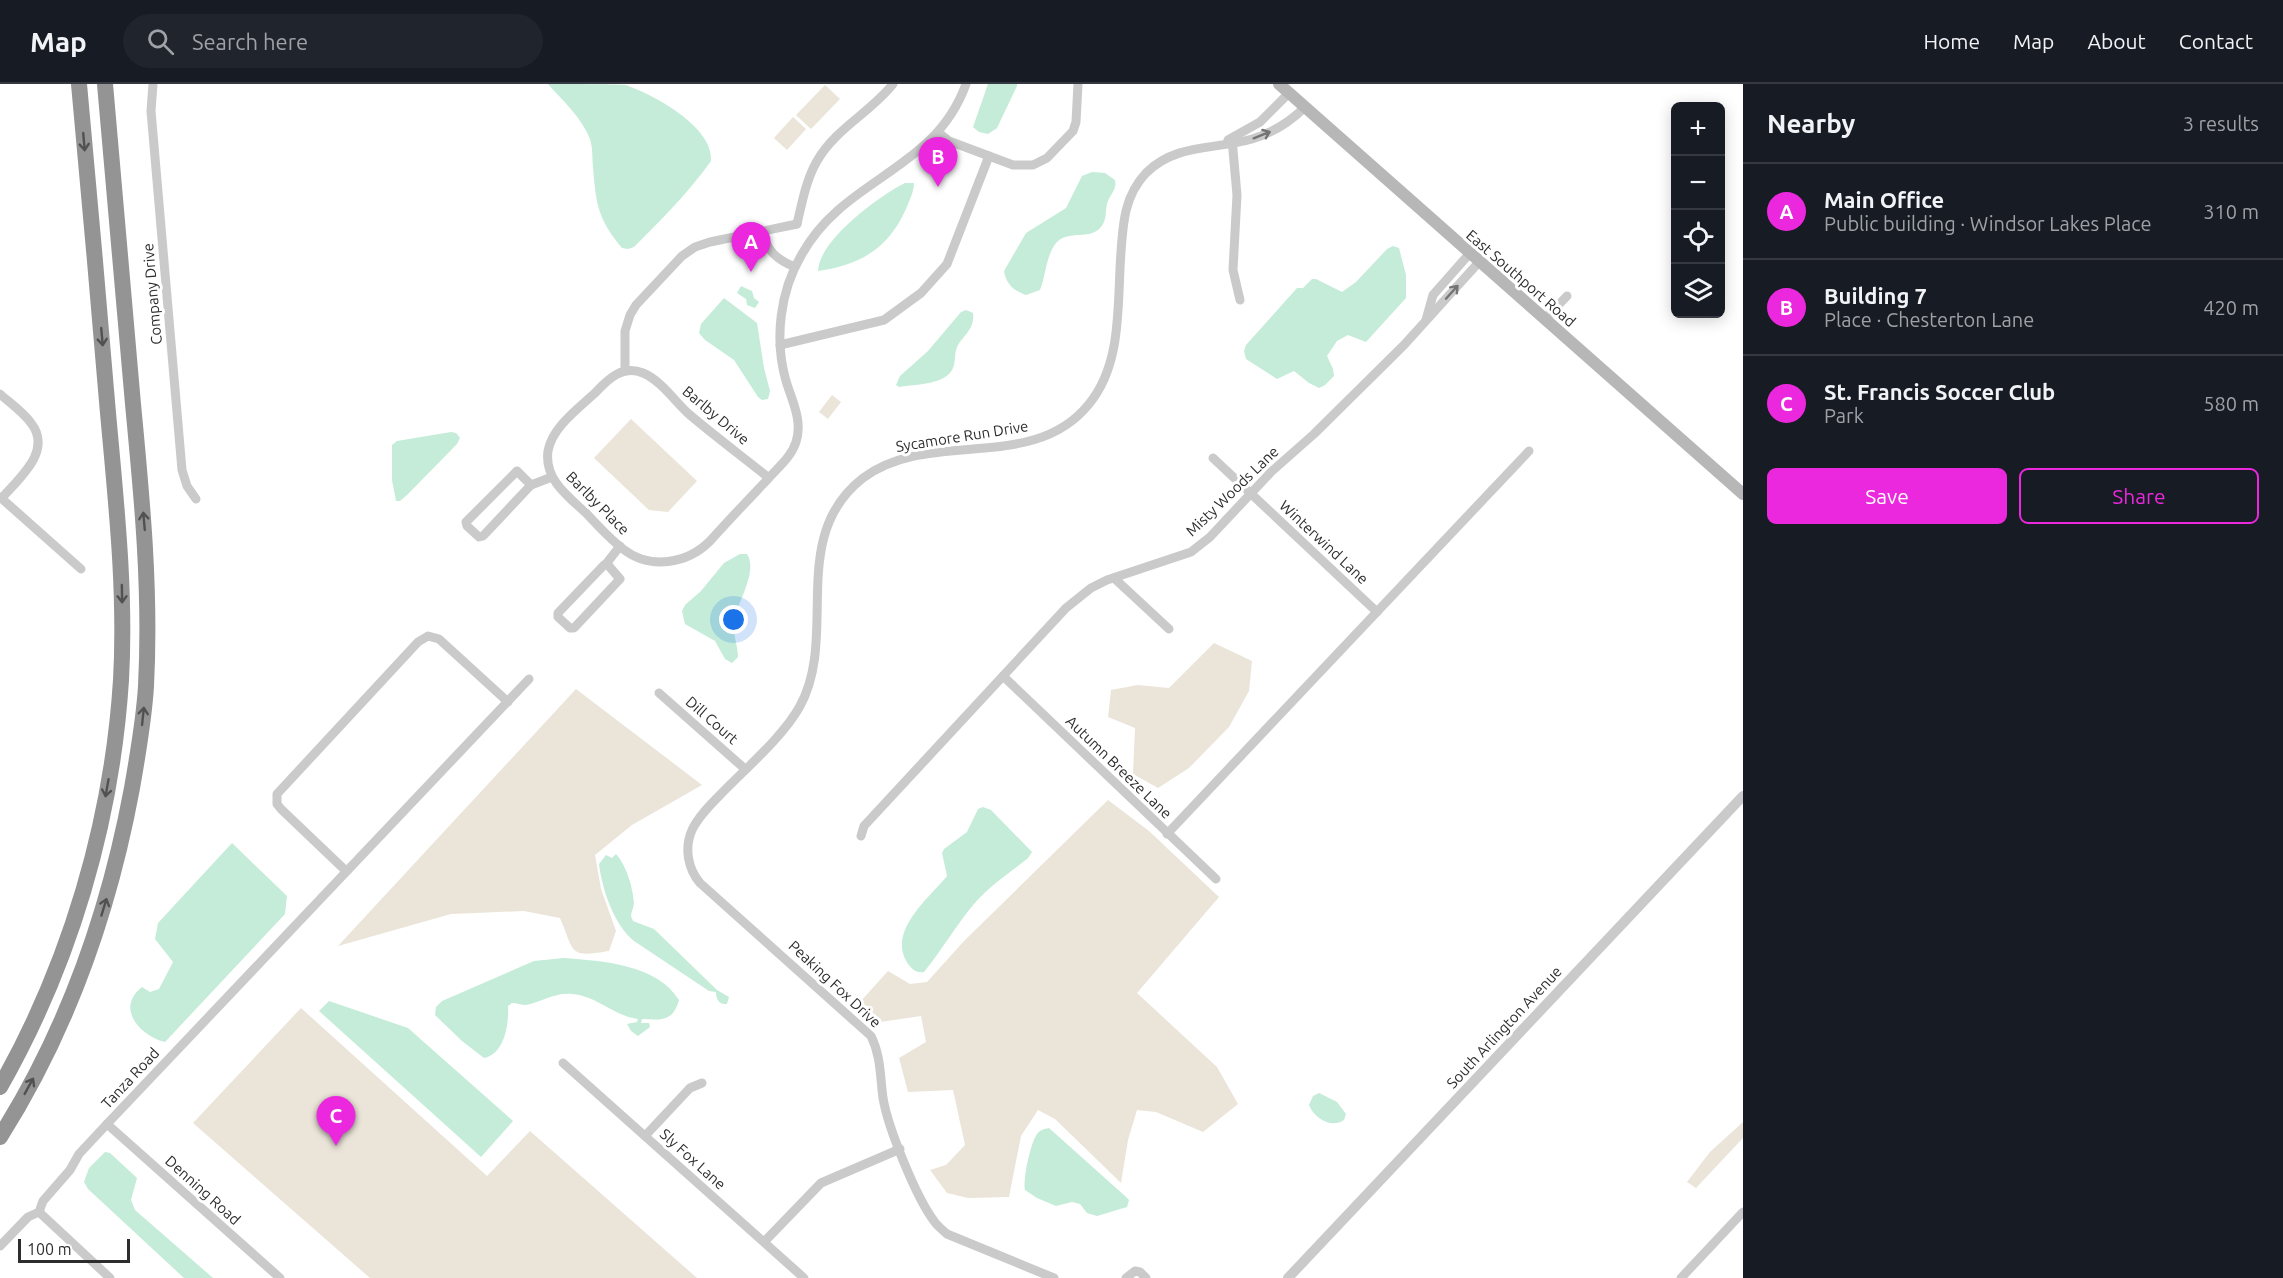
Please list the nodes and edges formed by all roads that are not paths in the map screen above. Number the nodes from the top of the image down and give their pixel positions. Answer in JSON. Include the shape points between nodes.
{"nodes":[{"id":1,"x":79,"y":84,"type":"edge"},
{"id":2,"x":105,"y":84,"type":"edge"},
{"id":3,"x":153,"y":84,"type":"edge"},
{"id":4,"x":893,"y":84,"type":"edge"},
{"id":5,"x":966,"y":84,"type":"edge"},
{"id":6,"x":1078,"y":84,"type":"edge"},
{"id":7,"x":1284,"y":88,"type":"edge"},
{"id":8,"x":1305,"y":107,"type":"junction"},
{"id":9,"x":939,"y":133,"type":"junction"},
{"id":10,"x":1232,"y":141,"type":"junction"},
{"id":11,"x":989,"y":156,"type":"junction"},
{"id":12,"x":797,"y":224,"type":"junction"},
{"id":13,"x":762,"y":231,"type":"junction"},
{"id":14,"x":813,"y":236,"type":"junction"},
{"id":15,"x":1475,"y":257,"type":"junction"},
{"id":16,"x":795,"y":267,"type":"junction"},
{"id":17,"x":1567,"y":296,"type":"dead end"},
{"id":18,"x":1240,"y":300,"type":"dead end"},
{"id":19,"x":1545,"y":319,"type":"junction"},
{"id":20,"x":780,"y":345,"type":"junction"},
{"id":21,"x":625,"y":371,"type":"junction"},
{"id":22,"x":0,"y":394,"type":"edge"},
{"id":23,"x":1529,"y":452,"type":"dead end"},
{"id":24,"x":1214,"y":458,"type":"dead end"},
{"id":25,"x":552,"y":477,"type":"junction"},
{"id":26,"x":769,"y":478,"type":"junction"},
{"id":27,"x":531,"y":485,"type":"junction"},
{"id":28,"x":1251,"y":494,"type":"junction"},
{"id":29,"x":1743,"y":494,"type":"edge"},
{"id":30,"x":1,"y":498,"type":"edge"},
{"id":31,"x":196,"y":499,"type":"dead end"},
{"id":32,"x":620,"y":546,"type":"junction"},
{"id":33,"x":606,"y":564,"type":"junction"},
{"id":34,"x":81,"y":569,"type":"dead end"},
{"id":35,"x":1114,"y":578,"type":"junction"},
{"id":36,"x":1377,"y":612,"type":"junction"},
{"id":37,"x":1169,"y":629,"type":"dead end"},
{"id":38,"x":1003,"y":676,"type":"junction"},
{"id":39,"x":529,"y":679,"type":"dead end"},
{"id":40,"x":658,"y":693,"type":"dead end"},
{"id":41,"x":508,"y":702,"type":"junction"},
{"id":42,"x":745,"y":769,"type":"junction"},
{"id":43,"x":1743,"y":796,"type":"edge"},
{"id":44,"x":706,"y":810,"type":"joint"},
{"id":45,"x":1167,"y":834,"type":"junction"},
{"id":46,"x":861,"y":836,"type":"dead end"},
{"id":47,"x":346,"y":871,"type":"junction"},
{"id":48,"x":1215,"y":879,"type":"dead end"},
{"id":49,"x":562,"y":1063,"type":"dead end"},
{"id":50,"x":702,"y":1083,"type":"dead end"},
{"id":51,"x":0,"y":1087,"type":"edge"},
{"id":52,"x":107,"y":1124,"type":"junction"},
{"id":53,"x":645,"y":1136,"type":"junction"},
{"id":54,"x":0,"y":1137,"type":"edge"},
{"id":55,"x":900,"y":1149,"type":"junction"},
{"id":56,"x":39,"y":1212,"type":"junction"},
{"id":57,"x":1743,"y":1212,"type":"edge"},
{"id":58,"x":764,"y":1242,"type":"junction"},
{"id":59,"x":0,"y":1246,"type":"edge"},
{"id":60,"x":1143,"y":1275,"type":"edge"},
{"id":61,"x":110,"y":1278,"type":"edge"},
{"id":62,"x":280,"y":1278,"type":"edge"},
{"id":63,"x":804,"y":1278,"type":"edge"},
{"id":64,"x":1054,"y":1278,"type":"edge"},
{"id":65,"x":1126,"y":1278,"type":"edge"},
{"id":66,"x":1288,"y":1278,"type":"edge"},
{"id":67,"x":1681,"y":1278,"type":"edge"}],
"edges":[{"from":1,"to":51,"type":"highway","one_way":true,"via":[[119,536],[121,682],[108,785],[80,899],[40,1008]]},
{"from":54,"to":2,"type":"highway","one_way":true,"via":[[63,1020],[104,908],[122,841],[146,689],[145,532]]},
{"from":3,"to":31,"type":"street","name":"Company Drive","via":[[151,111],[182,470]]},
{"from":4,"to":12,"type":"street","via":[[821,154],[809,178]]},
{"from":5,"to":9,"type":"street"},
{"from":6,"to":11,"type":"street","via":[[1074,128],[1047,158],[1021,166]]},
{"from":7,"to":8,"type":"main road","name":"East Southport Road"},
{"from":7,"to":10,"type":"street","name":"Sycamore Run Drive","via":[[1260,122]]},
{"from":10,"to":8,"type":"street","name":"Sycamore Run Drive","one_way":true,"via":[[1272,132]]},
{"from":8,"to":15,"type":"main road","name":"East Southport Road"},
{"from":9,"to":11,"type":"street","via":[[949,141]]},
{"from":9,"to":14,"type":"street","via":[[840,207]]},
{"from":10,"to":18,"type":"street","via":[[1237,195],[1233,270]]},
{"from":10,"to":42,"type":"street","name":"Sycamore Run Drive","via":[[1184,150],[1165,158],[1149,170],[1131,194],[1122,227],[1113,356],[1101,387],[1078,417],[1030,442],[891,463],[867,476],[844,498],[828,523],[821,548],[813,663],[807,689],[790,721]]},
{"from":11,"to":20,"type":"street","via":[[947,264],[921,292],[884,320]]},
{"from":12,"to":13,"type":"street"},
{"from":12,"to":14,"type":"street"},
{"from":13,"to":16,"type":"street","via":[[767,248]]},
{"from":13,"to":21,"type":"street","via":[[704,244],[677,261],[630,315]]},
{"from":14,"to":16,"type":"street"},
{"from":15,"to":19,"type":"main road","name":"East Southport Road"},
{"from":15,"to":28,"type":"street","name":"Misty Woods Lane","via":[[1433,295],[1425,322]]},
{"from":16,"to":20,"type":"street","via":[[783,303]]},
{"from":17,"to":19,"type":"street"},
{"from":19,"to":29,"type":"main road","name":"East Southport Road"},
{"from":20,"to":26,"type":"street","via":[[799,429],[792,451]]},
{"from":21,"to":25,"type":"street","name":"Barlby Place","via":[[608,379],[558,429],[548,452]]},
{"from":21,"to":26,"type":"street","name":"Barlby Drive","via":[[651,377],[691,416]]},
{"from":22,"to":30,"type":"street","via":[[29,420],[38,443],[32,465]]},
{"from":23,"to":36,"type":"street"},
{"from":24,"to":28,"type":"street","name":"Winterwind Lane"},
{"from":25,"to":27,"type":"street"},
{"from":25,"to":32,"type":"street","name":"Barlby Place"},
{"from":26,"to":32,"type":"street","name":"Barlby Place","via":[[696,553],[675,561],[648,561]]},
{"from":27,"to":27,"type":"street","via":[[482,537],[466,526],[514,472]]},
{"from":28,"to":35,"type":"street","name":"Misty Woods Lane","via":[[1191,552]]},
{"from":28,"to":36,"type":"street","name":"Winterwind Lane"},
{"from":30,"to":34,"type":"street"},
{"from":32,"to":33,"type":"street"},
{"from":33,"to":33,"type":"street","via":[[558,614],[570,628],[620,579]]},
{"from":35,"to":37,"type":"street"},
{"from":35,"to":38,"type":"street","name":"Misty Woods Lane","via":[[1092,588],[1066,608]]},
{"from":36,"to":45,"type":"street"},
{"from":38,"to":45,"type":"street","name":"Autumn Breeze Lane"},
{"from":38,"to":46,"type":"street","name":"Misty Woods Lane","via":[[864,826]]},
{"from":39,"to":41,"type":"street","name":"Tanza Road"},
{"from":40,"to":42,"type":"street","name":"Dill Court"},
{"from":41,"to":47,"type":"street","name":"Tanza Road"},
{"from":41,"to":47,"type":"street","via":[[439,639],[428,636],[418,642],[277,794],[280,808]]},
{"from":42,"to":44,"type":"street","name":"Sycamore Run Drive"},
{"from":43,"to":66,"type":"street","name":"South Arlington Avenue"},
{"from":44,"to":55,"type":"street","name":"Peaking Fox Drive","via":[[692,830],[688,844],[693,874],[871,1036],[878,1051],[888,1120]]},
{"from":45,"to":48,"type":"street","name":"Autumn Breeze Lane"},
{"from":47,"to":52,"type":"street","name":"Tanza Road"},
{"from":49,"to":53,"type":"street","name":"Sly Fox Lane"},
{"from":50,"to":53,"type":"street","via":[[690,1088]]},
{"from":52,"to":56,"type":"street","name":"Tanza Road","via":[[79,1154]]},
{"from":52,"to":62,"type":"street","name":"Denning Road"},
{"from":53,"to":58,"type":"street","name":"Sly Fox Lane"},
{"from":55,"to":58,"type":"street","via":[[821,1183]]},
{"from":55,"to":64,"type":"street","name":"Peaking Fox Drive","via":[[935,1223],[947,1234]]},
{"from":56,"to":59,"type":"street","name":"Tanza Road","via":[[28,1217]]},
{"from":56,"to":61,"type":"street"},
{"from":57,"to":67,"type":"street"},
{"from":58,"to":63,"type":"street","name":"Sly Fox Lane"},
{"from":60,"to":65,"type":"street","via":[[1132,1271]]}]}
